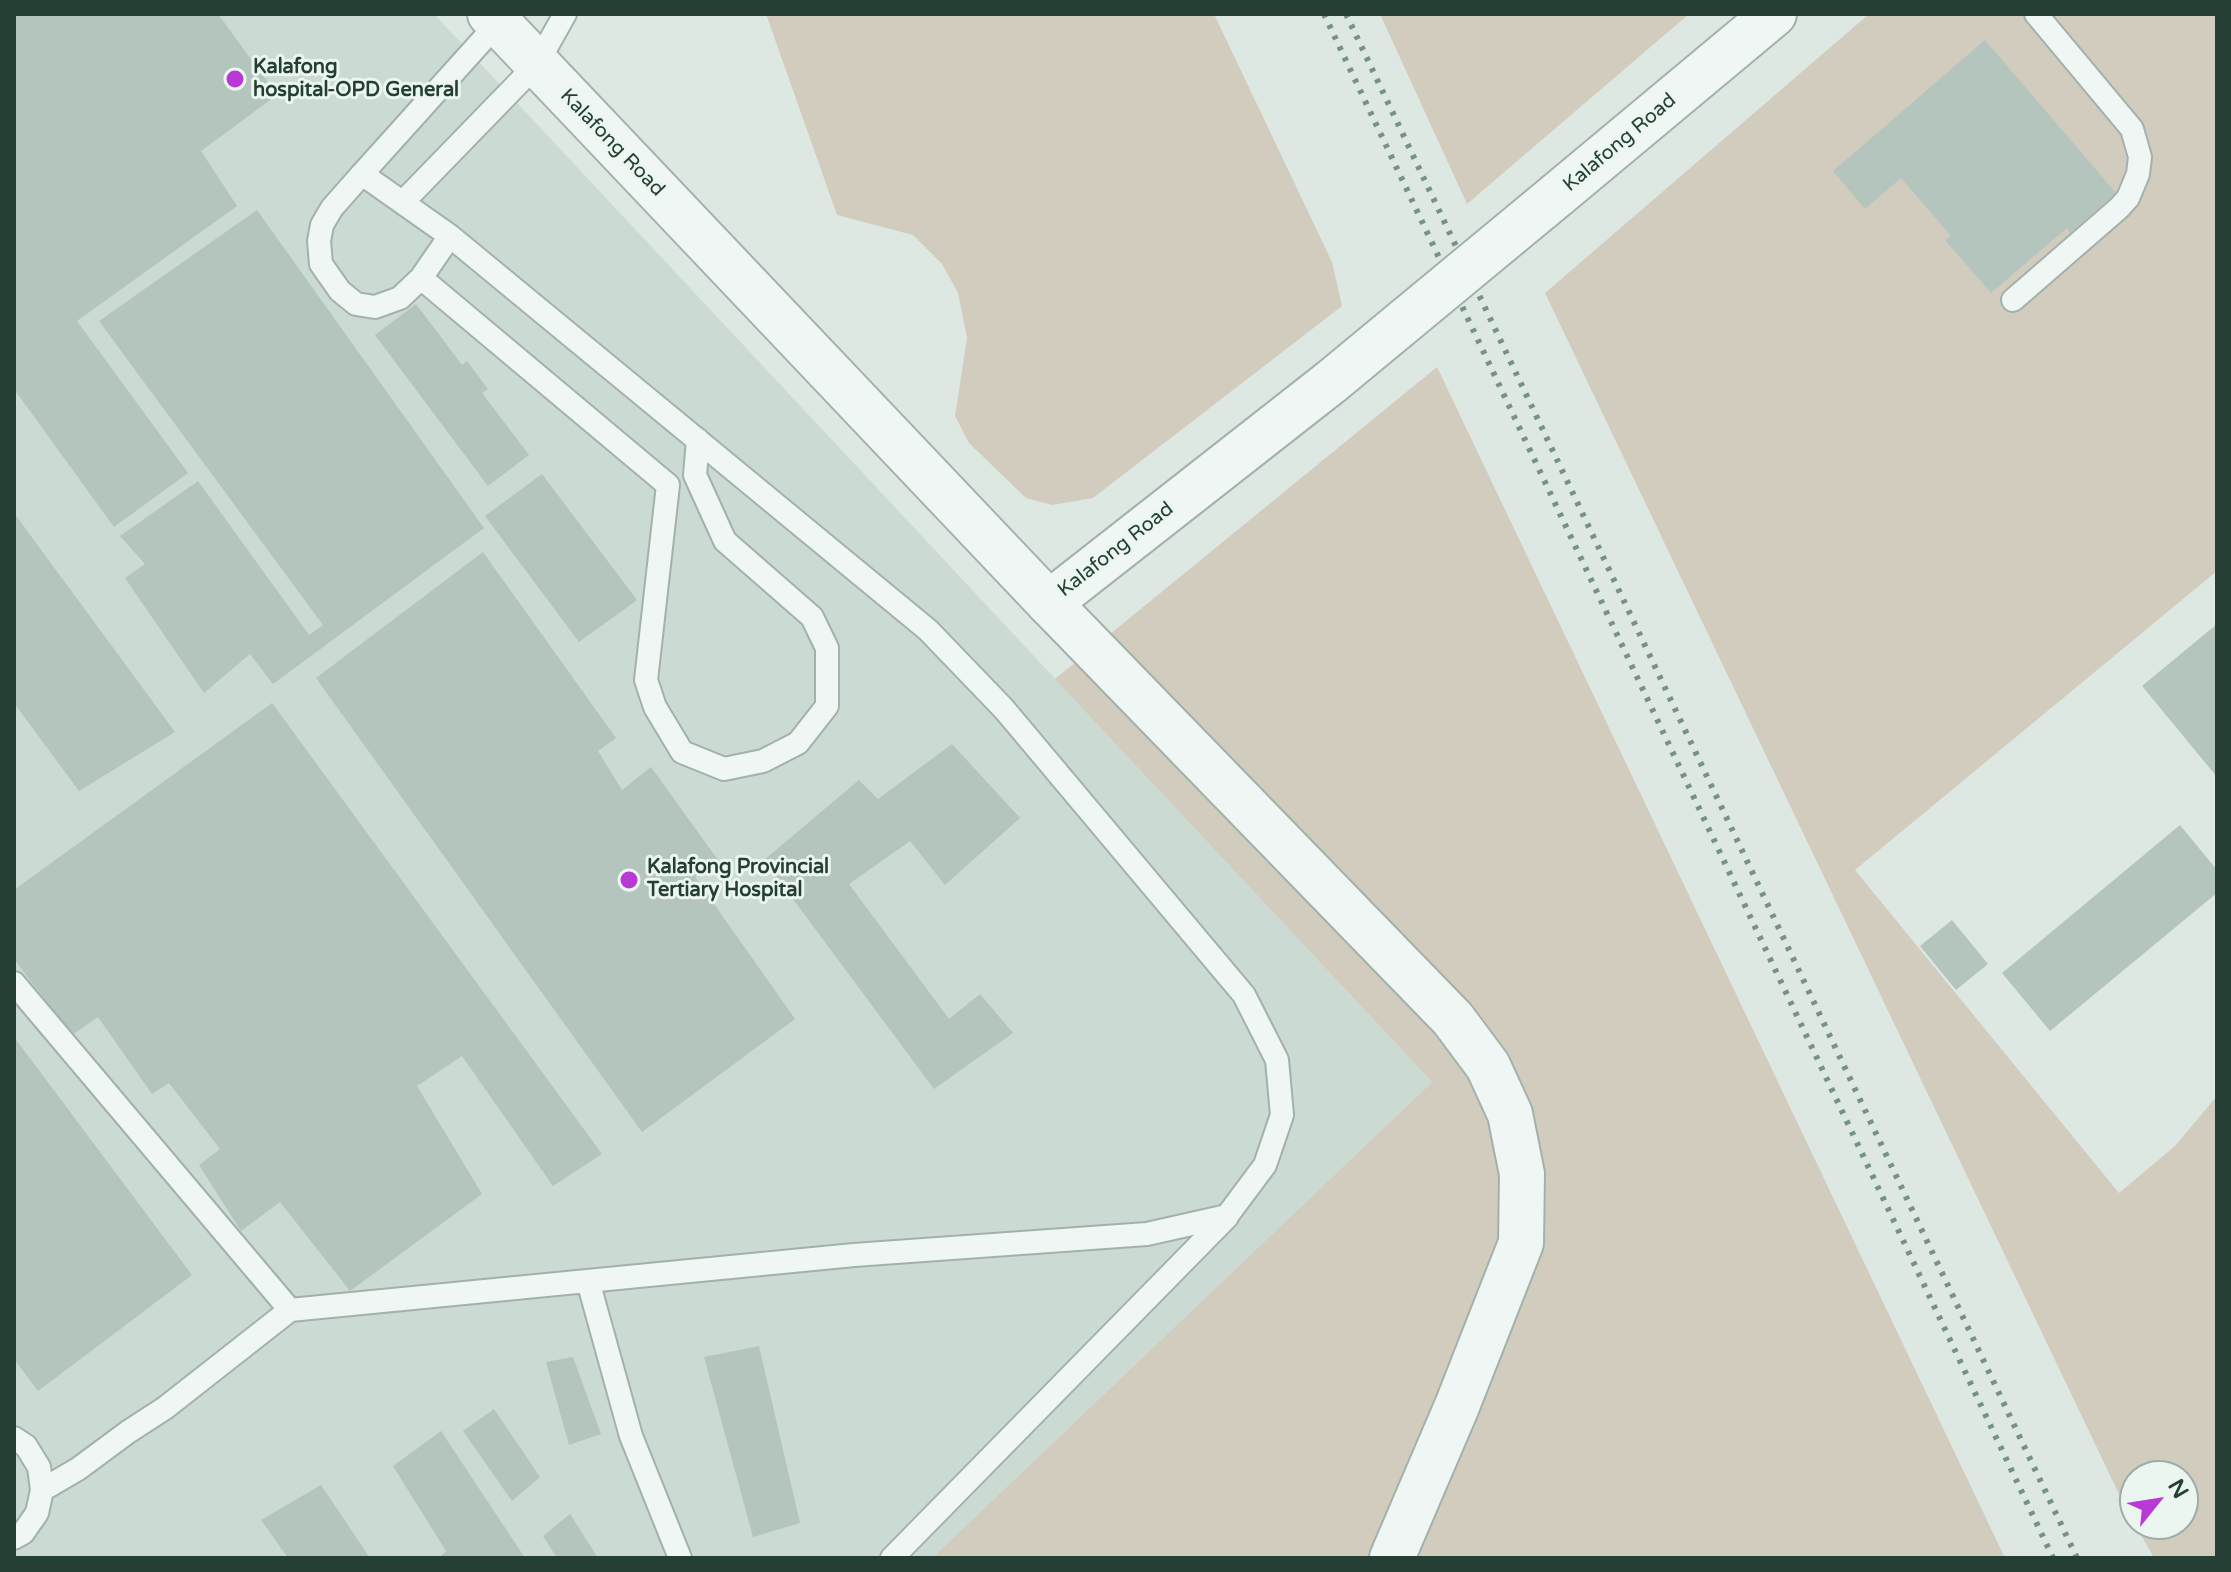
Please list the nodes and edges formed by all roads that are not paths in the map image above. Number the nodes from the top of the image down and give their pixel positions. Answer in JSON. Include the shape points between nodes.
{"nodes":[{"id":1,"x":565,"y":14,"type":"edge"},
{"id":2,"x":1774,"y":14,"type":"edge"},
{"id":3,"x":2036,"y":14,"type":"edge"},
{"id":4,"x":494,"y":19,"type":"edge"},
{"id":5,"x":537,"y":64,"type":"junction"},
{"id":6,"x":362,"y":174,"type":"junction"},
{"id":7,"x":403,"y":202,"type":"junction"},
{"id":8,"x":450,"y":236,"type":"junction"},
{"id":9,"x":421,"y":278,"type":"junction"},
{"id":10,"x":2013,"y":300,"type":"dead end"},
{"id":11,"x":698,"y":440,"type":"junction"},
{"id":12,"x":695,"y":475,"type":"junction"},
{"id":13,"x":668,"y":485,"type":"junction"},
{"id":14,"x":1049,"y":603,"type":"junction"},
{"id":15,"x":14,"y":983,"type":"edge"},
{"id":16,"x":1227,"y":1216,"type":"junction"},
{"id":17,"x":588,"y":1281,"type":"junction"},
{"id":18,"x":290,"y":1310,"type":"junction"},
{"id":19,"x":14,"y":1438,"type":"edge"},
{"id":20,"x":42,"y":1490,"type":"junction"},
{"id":21,"x":14,"y":1538,"type":"edge"},
{"id":22,"x":680,"y":1558,"type":"edge"},
{"id":23,"x":892,"y":1558,"type":"edge"},
{"id":24,"x":1392,"y":1558,"type":"edge"}],
"edges":[{"from":1,"to":5,"type":"lane"},
{"from":2,"to":14,"type":"street","name":"Kalafong Road","bridge":true,"via":[[1331,382]]},
{"from":3,"to":10,"type":"lane","via":[[2132,129],[2140,157],[2128,198]]},
{"from":4,"to":5,"type":"street","name":"Kalafong Road"},
{"from":4,"to":6,"type":"lane"},
{"from":5,"to":7,"type":"lane"},
{"from":5,"to":14,"type":"street","name":"Kalafong Road"},
{"from":6,"to":7,"type":"lane"},
{"from":6,"to":9,"type":"lane","via":[[322,225],[321,264],[356,304],[375,307],[400,298]]},
{"from":7,"to":8,"type":"lane"},
{"from":8,"to":9,"type":"lane"},
{"from":8,"to":11,"type":"lane"},
{"from":9,"to":13,"type":"lane"},
{"from":11,"to":12,"type":"lane"},
{"from":11,"to":16,"type":"lane","via":[[928,630],[1004,709],[1244,995],[1277,1060],[1282,1115],[1265,1165]]},
{"from":12,"to":13,"type":"lane"},
{"from":12,"to":13,"type":"lane","via":[[725,541],[812,617],[827,648],[827,706],[798,743],[763,761],[724,769],[682,752],[655,707],[646,680]]},
{"from":14,"to":24,"type":"street","via":[[1453,1019],[1488,1066],[1510,1114],[1522,1174],[1521,1243]]},
{"from":15,"to":18,"type":"lane"},
{"from":16,"to":17,"type":"lane","via":[[1147,1234]]},
{"from":16,"to":23,"type":"lane"},
{"from":17,"to":18,"type":"lane"},
{"from":17,"to":22,"type":"lane","via":[[631,1436]]},
{"from":18,"to":20,"type":"lane","via":[[165,1408]]},
{"from":19,"to":20,"type":"lane","via":[[39,1467]]},
{"from":20,"to":21,"type":"lane","via":[[37,1513]]}]}
